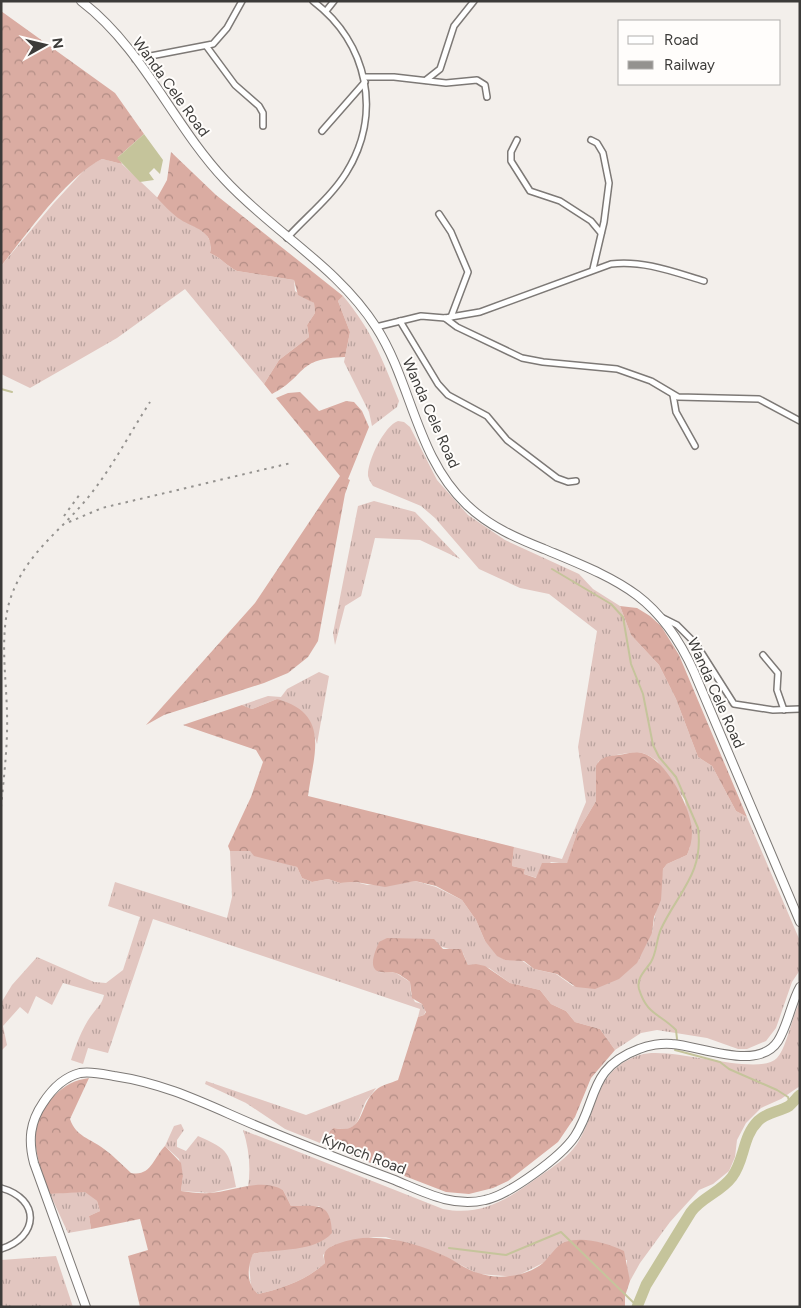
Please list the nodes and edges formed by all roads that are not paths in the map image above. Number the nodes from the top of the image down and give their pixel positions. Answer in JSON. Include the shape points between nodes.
{"nodes":[{"id":1,"x":82,"y":1,"type":"edge"},
{"id":2,"x":242,"y":1,"type":"edge"},
{"id":3,"x":314,"y":1,"type":"edge"},
{"id":4,"x":334,"y":1,"type":"edge"},
{"id":5,"x":474,"y":1,"type":"edge"},
{"id":6,"x":326,"y":11,"type":"junction"},
{"id":7,"x":207,"y":47,"type":"junction"},
{"id":8,"x":135,"y":59,"type":"junction"},
{"id":9,"x":365,"y":79,"type":"junction"},
{"id":10,"x":426,"y":80,"type":"junction"},
{"id":11,"x":486,"y":97,"type":"dead end"},
{"id":12,"x":263,"y":126,"type":"dead end"},
{"id":13,"x":322,"y":132,"type":"dead end"},
{"id":14,"x":517,"y":140,"type":"dead end"},
{"id":15,"x":591,"y":140,"type":"dead end"},
{"id":16,"x":439,"y":214,"type":"dead end"},
{"id":17,"x":601,"y":233,"type":"junction"},
{"id":18,"x":287,"y":238,"type":"junction"},
{"id":19,"x":593,"y":269,"type":"junction"},
{"id":20,"x":704,"y":281,"type":"dead end"},
{"id":21,"x":452,"y":317,"type":"junction"},
{"id":22,"x":445,"y":318,"type":"junction"},
{"id":23,"x":400,"y":320,"type":"junction"},
{"id":24,"x":376,"y":327,"type":"junction"},
{"id":25,"x":673,"y":395,"type":"junction"},
{"id":26,"x":800,"y":420,"type":"edge"},
{"id":27,"x":695,"y":446,"type":"dead end"},
{"id":28,"x":576,"y":481,"type":"dead end"},
{"id":29,"x":663,"y":618,"type":"junction"},
{"id":30,"x":763,"y":654,"type":"dead end"},
{"id":31,"x":800,"y":709,"type":"edge"},
{"id":32,"x":784,"y":710,"type":"junction"},
{"id":33,"x":800,"y":922,"type":"edge"},
{"id":34,"x":800,"y":987,"type":"edge"},
{"id":35,"x":1,"y":1188,"type":"edge"},
{"id":36,"x":1,"y":1248,"type":"edge"},
{"id":37,"x":86,"y":1307,"type":"edge"}],
"edges":[{"from":1,"to":8,"type":"street","name":"Wanda Cele Road"},
{"from":2,"to":7,"type":"street","via":[[219,39]]},
{"from":3,"to":6,"type":"street"},
{"from":4,"to":6,"type":"street"},
{"from":5,"to":10,"type":"street","via":[[454,26],[440,69]]},
{"from":6,"to":9,"type":"street","via":[[337,21],[354,47]]},
{"from":7,"to":8,"type":"street"},
{"from":7,"to":12,"type":"street","via":[[235,86],[259,106],[263,112]]},
{"from":8,"to":18,"type":"street","name":"Wanda Cele Road","via":[[223,179]]},
{"from":9,"to":10,"type":"street"},
{"from":9,"to":13,"type":"street"},
{"from":9,"to":18,"type":"street","via":[[367,114],[354,156],[337,185]]},
{"from":10,"to":11,"type":"street","via":[[446,83],[480,80],[487,89]]},
{"from":14,"to":17,"type":"street","via":[[510,157],[530,191],[560,201],[591,221]]},
{"from":15,"to":17,"type":"street","via":[[598,143],[609,175]]},
{"from":16,"to":21,"type":"street","via":[[451,232],[468,272]]},
{"from":17,"to":19,"type":"street"},
{"from":18,"to":24,"type":"street","name":"Wanda Cele Road","via":[[339,282]]},
{"from":19,"to":20,"type":"street","via":[[625,262]]},
{"from":19,"to":21,"type":"street","via":[[480,312]]},
{"from":21,"to":22,"type":"street"},
{"from":22,"to":23,"type":"street","via":[[421,316]]},
{"from":22,"to":25,"type":"street","via":[[522,358],[617,369],[651,381]]},
{"from":23,"to":24,"type":"street"},
{"from":23,"to":28,"type":"street","via":[[443,390],[488,416],[507,440],[556,478]]},
{"from":24,"to":29,"type":"street","name":"Wanda Cele Road","via":[[432,458],[446,482],[467,506],[508,534],[624,586]]},
{"from":25,"to":26,"type":"street","via":[[766,402]]},
{"from":25,"to":27,"type":"street","via":[[676,412]]},
{"from":29,"to":32,"type":"street","via":[[677,625],[696,644],[734,704]]},
{"from":29,"to":33,"type":"street","name":"Wanda Cele Road","via":[[686,654]]},
{"from":30,"to":32,"type":"street","via":[[778,673],[777,690]]},
{"from":31,"to":32,"type":"street"},
{"from":34,"to":37,"type":"street","name":"Kynoch Road","via":[[778,1042],[759,1054],[741,1057],[671,1044],[638,1049],[615,1062],[592,1092],[578,1130],[565,1149],[502,1194],[474,1202],[441,1199],[160,1085],[96,1073],[83,1072],[73,1076],[51,1091],[44,1101],[31,1126],[30,1140],[34,1162]]},
{"from":35,"to":36,"type":"street","via":[[20,1197],[31,1219],[28,1231],[17,1242]]}]}
